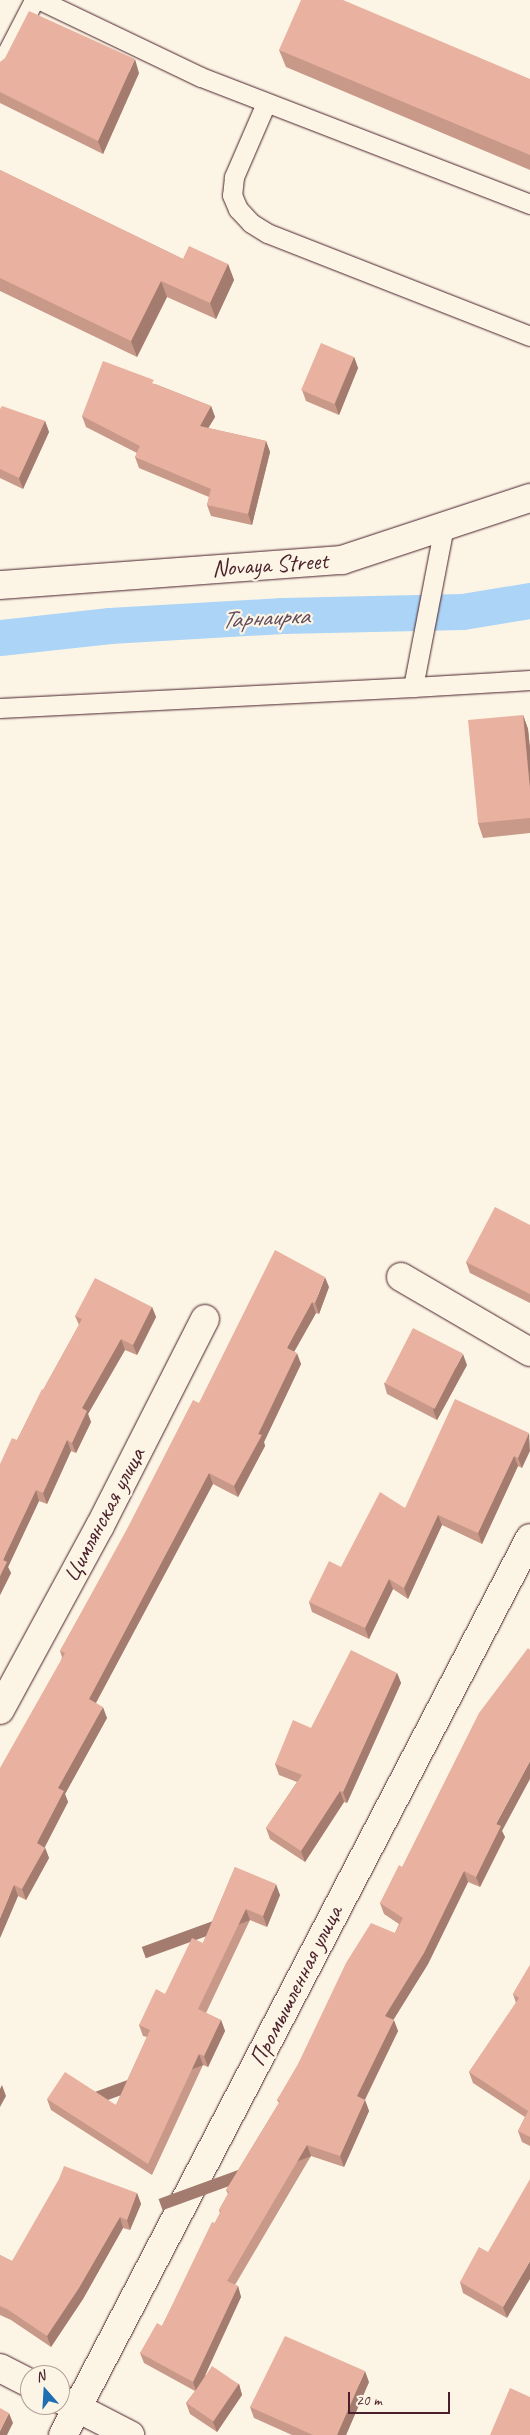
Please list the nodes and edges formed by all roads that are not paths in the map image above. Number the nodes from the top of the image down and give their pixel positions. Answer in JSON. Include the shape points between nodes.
{"nodes":[{"id":1,"x":34,"y":0,"type":"edge"},
{"id":2,"x":40,"y":0,"type":"edge"},
{"id":3,"x":0,"y":66,"type":"edge"},
{"id":4,"x":266,"y":103,"type":"junction"},
{"id":5,"x":530,"y":204,"type":"edge"},
{"id":6,"x":530,"y":336,"type":"edge"},
{"id":7,"x":530,"y":498,"type":"edge"},
{"id":8,"x":444,"y":526,"type":"junction"},
{"id":9,"x":0,"y":585,"type":"edge"},
{"id":10,"x":530,"y":680,"type":"edge"},
{"id":11,"x":414,"y":687,"type":"junction"},
{"id":12,"x":0,"y":708,"type":"edge"},
{"id":13,"x":401,"y":1278,"type":"dead end"},
{"id":14,"x":205,"y":1319,"type":"dead end"},
{"id":15,"x":530,"y":1352,"type":"edge"},
{"id":16,"x":530,"y":1538,"type":"edge"},
{"id":17,"x":0,"y":1710,"type":"edge"},
{"id":18,"x":0,"y":2368,"type":"edge"},
{"id":19,"x":20,"y":2378,"type":"edge"},
{"id":20,"x":70,"y":2401,"type":"edge"},
{"id":21,"x":70,"y":2404,"type":"edge"},
{"id":22,"x":67,"y":2415,"type":"edge"},
{"id":23,"x":63,"y":2435,"type":"edge"},
{"id":24,"x":130,"y":2435,"type":"edge"}],
"edges":[{"from":1,"to":3,"type":"lane"},
{"from":2,"to":4,"type":"lane","via":[[201,77]]},
{"from":4,"to":5,"type":"lane"},
{"from":4,"to":6,"type":"lane","via":[[234,177],[232,195],[238,209],[251,222],[267,233]]},
{"from":7,"to":8,"type":"street","name":"Novaya Street"},
{"from":8,"to":9,"type":"street","name":"Novaya Street","via":[[342,560]]},
{"from":8,"to":11,"type":"lane"},
{"from":10,"to":11,"type":"lane"},
{"from":11,"to":12,"type":"lane"},
{"from":13,"to":15,"type":"street"},
{"from":14,"to":17,"type":"street","name":"Цимлянская улица","via":[[100,1526]]},
{"from":16,"to":20,"type":"street","name":"Промышленная улица"},
{"from":18,"to":19,"type":"street"},
{"from":21,"to":24,"type":"street"},
{"from":22,"to":23,"type":"street","name":"Промышленная улица"}]}
